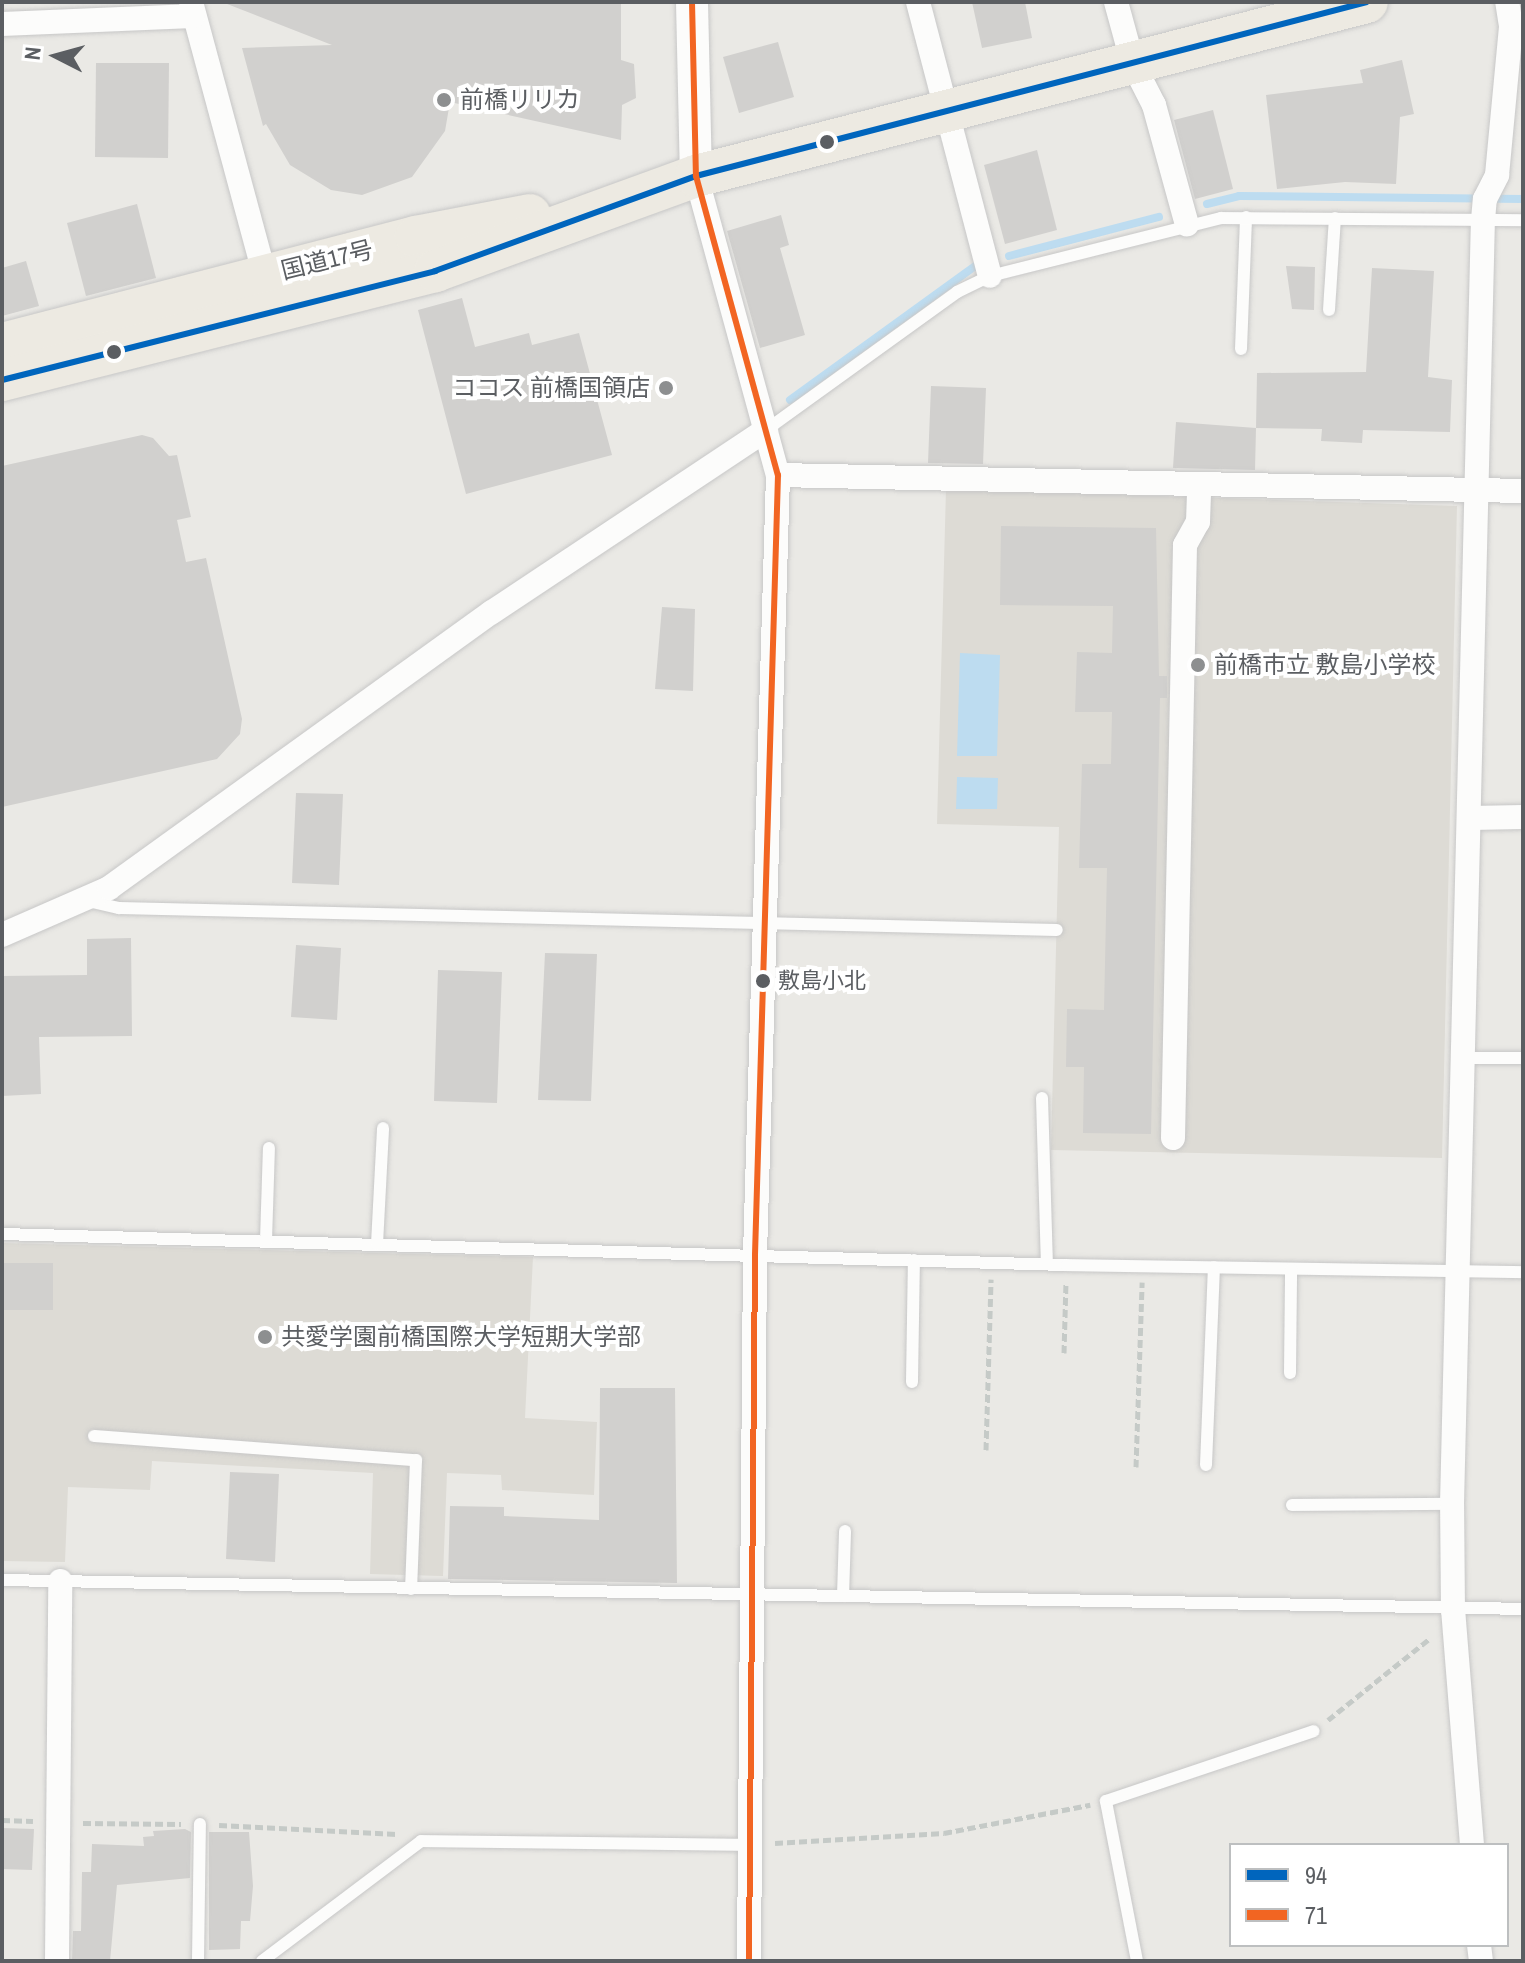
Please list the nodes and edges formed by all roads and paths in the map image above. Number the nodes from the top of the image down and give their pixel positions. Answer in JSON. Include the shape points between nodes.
{"nodes":[{"id":1,"x":692,"y":2,"type":"edge"},
{"id":2,"x":918,"y":2,"type":"edge"},
{"id":3,"x":1116,"y":2,"type":"edge"},
{"id":4,"x":1367,"y":2,"type":"edge"},
{"id":5,"x":1507,"y":2,"type":"edge"},
{"id":6,"x":192,"y":9,"type":"edge"},
{"id":7,"x":6,"y":17,"type":"edge"},
{"id":8,"x":1133,"y":64,"type":"junction"},
{"id":9,"x":947,"y":114,"type":"junction"},
{"id":10,"x":696,"y":176,"type":"junction"},
{"id":11,"x":656,"y":190,"type":"junction"},
{"id":12,"x":1246,"y":217,"type":"junction"},
{"id":13,"x":1335,"y":218,"type":"junction"},
{"id":14,"x":1483,"y":220,"type":"junction"},
{"id":15,"x":1523,"y":220,"type":"edge"},
{"id":16,"x":1187,"y":225,"type":"junction"},
{"id":17,"x":265,"y":276,"type":"junction"},
{"id":18,"x":990,"y":276,"type":"junction"},
{"id":19,"x":1329,"y":310,"type":"dead end"},
{"id":20,"x":2,"y":344,"type":"edge"},
{"id":21,"x":1241,"y":349,"type":"dead end"},
{"id":22,"x":2,"y":380,"type":"edge"},
{"id":23,"x":766,"y":430,"type":"junction"},
{"id":24,"x":778,"y":475,"type":"junction"},
{"id":25,"x":1199,"y":485,"type":"junction"},
{"id":26,"x":1476,"y":491,"type":"junction"},
{"id":27,"x":1523,"y":491,"type":"edge"},
{"id":28,"x":1523,"y":817,"type":"edge"},
{"id":29,"x":1470,"y":818,"type":"junction"},
{"id":30,"x":88,"y":901,"type":"junction"},
{"id":31,"x":763,"y":927,"type":"junction"},
{"id":32,"x":1057,"y":930,"type":"dead end"},
{"id":33,"x":2,"y":935,"type":"edge"},
{"id":34,"x":1463,"y":1058,"type":"junction"},
{"id":35,"x":1523,"y":1058,"type":"edge"},
{"id":36,"x":1042,"y":1098,"type":"dead end"},
{"id":37,"x":383,"y":1128,"type":"dead end"},
{"id":38,"x":1173,"y":1138,"type":"dead end"},
{"id":39,"x":269,"y":1148,"type":"dead end"},
{"id":40,"x":2,"y":1234,"type":"edge"},
{"id":41,"x":266,"y":1241,"type":"junction"},
{"id":42,"x":377,"y":1244,"type":"junction"},
{"id":43,"x":755,"y":1256,"type":"junction"},
{"id":44,"x":914,"y":1260,"type":"junction"},
{"id":45,"x":991,"y":1262,"type":"junction"},
{"id":46,"x":1047,"y":1263,"type":"junction"},
{"id":47,"x":1067,"y":1265,"type":"junction"},
{"id":48,"x":1142,"y":1265,"type":"junction"},
{"id":49,"x":1214,"y":1267,"type":"junction"},
{"id":50,"x":1291,"y":1269,"type":"junction"},
{"id":51,"x":1458,"y":1272,"type":"junction"},
{"id":52,"x":1523,"y":1272,"type":"edge"},
{"id":53,"x":1064,"y":1353,"type":"dead end"},
{"id":54,"x":1290,"y":1373,"type":"dead end"},
{"id":55,"x":912,"y":1382,"type":"dead end"},
{"id":56,"x":94,"y":1436,"type":"dead end"},
{"id":57,"x":986,"y":1450,"type":"dead end"},
{"id":58,"x":1206,"y":1465,"type":"dead end"},
{"id":59,"x":1136,"y":1467,"type":"dead end"},
{"id":60,"x":1452,"y":1504,"type":"junction"},
{"id":61,"x":1292,"y":1505,"type":"dead end"},
{"id":62,"x":845,"y":1531,"type":"dead end"},
{"id":63,"x":2,"y":1580,"type":"edge"},
{"id":64,"x":60,"y":1581,"type":"junction"},
{"id":65,"x":411,"y":1589,"type":"junction"},
{"id":66,"x":750,"y":1595,"type":"junction"},
{"id":67,"x":843,"y":1596,"type":"junction"},
{"id":68,"x":1523,"y":1609,"type":"edge"},
{"id":69,"x":1453,"y":1611,"type":"junction"},
{"id":70,"x":1314,"y":1731,"type":"joint"},
{"id":71,"x":1106,"y":1801,"type":"junction"},
{"id":72,"x":200,"y":1824,"type":"dead end"},
{"id":73,"x":1472,"y":1843,"type":"edge"},
{"id":74,"x":752,"y":1845,"type":"junction"},
{"id":75,"x":57,"y":1961,"type":"edge"},
{"id":76,"x":198,"y":1961,"type":"edge"},
{"id":77,"x":262,"y":1961,"type":"edge"},
{"id":78,"x":749,"y":1961,"type":"edge"},
{"id":79,"x":1137,"y":1961,"type":"edge"}],
"edges":[{"from":1,"to":10,"type":"street"},
{"from":2,"to":9,"type":"street"},
{"from":3,"to":8,"type":"street"},
{"from":4,"to":8,"type":"highway","name":"国道17号"},
{"from":5,"to":14,"type":"street","via":[[1511,26],[1497,175],[1485,199]]},
{"from":6,"to":7,"type":"street"},
{"from":6,"to":17,"type":"street"},
{"from":8,"to":9,"type":"highway","name":"国道17号"},
{"from":8,"to":16,"type":"street","via":[[1154,105]]},
{"from":9,"to":10,"type":"highway","name":"国道17号"},
{"from":9,"to":18,"type":"street"},
{"from":10,"to":11,"type":"highway","name":"国道17号"},
{"from":10,"to":23,"type":"street"},
{"from":11,"to":17,"type":"highway","name":"国道17号","via":[[416,237]]},
{"from":11,"to":22,"type":"highway","name":"国道17号","via":[[435,271]]},
{"from":12,"to":13,"type":"lane"},
{"from":12,"to":16,"type":"lane"},
{"from":12,"to":21,"type":"lane"},
{"from":13,"to":14,"type":"lane"},
{"from":13,"to":19,"type":"lane"},
{"from":14,"to":15,"type":"lane"},
{"from":14,"to":26,"type":"street"},
{"from":16,"to":18,"type":"lane"},
{"from":17,"to":20,"type":"highway","name":"国道17号"},
{"from":18,"to":23,"type":"lane","via":[[957,292]]},
{"from":23,"to":24,"type":"street"},
{"from":23,"to":30,"type":"street","via":[[492,612],[196,829]]},
{"from":24,"to":25,"type":"street"},
{"from":24,"to":31,"type":"street"},
{"from":25,"to":26,"type":"street"},
{"from":25,"to":38,"type":"street","via":[[1198,522],[1185,545]]},
{"from":26,"to":27,"type":"street"},
{"from":26,"to":29,"type":"street"},
{"from":28,"to":29,"type":"street"},
{"from":29,"to":34,"type":"street"},
{"from":30,"to":31,"type":"lane","via":[[119,908]]},
{"from":30,"to":33,"type":"street"},
{"from":31,"to":32,"type":"lane"},
{"from":31,"to":43,"type":"street"},
{"from":34,"to":35,"type":"lane"},
{"from":34,"to":51,"type":"street"},
{"from":36,"to":46,"type":"lane"},
{"from":37,"to":42,"type":"lane"},
{"from":39,"to":41,"type":"lane"},
{"from":40,"to":41,"type":"lane"},
{"from":41,"to":42,"type":"lane"},
{"from":42,"to":43,"type":"lane"},
{"from":43,"to":44,"type":"lane"},
{"from":43,"to":66,"type":"street"},
{"from":44,"to":45,"type":"lane"},
{"from":44,"to":55,"type":"lane"},
{"from":45,"to":46,"type":"lane"},
{"from":45,"to":57,"type":"path"},
{"from":46,"to":47,"type":"lane"},
{"from":47,"to":48,"type":"lane"},
{"from":47,"to":53,"type":"path"},
{"from":48,"to":49,"type":"lane"},
{"from":48,"to":59,"type":"path"},
{"from":49,"to":50,"type":"lane"},
{"from":49,"to":58,"type":"lane"},
{"from":50,"to":51,"type":"lane"},
{"from":50,"to":54,"type":"lane"},
{"from":51,"to":52,"type":"lane"},
{"from":51,"to":60,"type":"street"},
{"from":56,"to":65,"type":"lane","via":[[416,1460]]},
{"from":60,"to":61,"type":"lane"},
{"from":60,"to":69,"type":"street"},
{"from":62,"to":67,"type":"lane"},
{"from":63,"to":64,"type":"lane"},
{"from":64,"to":65,"type":"lane"},
{"from":64,"to":75,"type":"street"},
{"from":65,"to":66,"type":"lane"},
{"from":66,"to":67,"type":"lane"},
{"from":66,"to":74,"type":"street"},
{"from":67,"to":69,"type":"lane"},
{"from":68,"to":69,"type":"lane"},
{"from":69,"to":70,"type":"path","via":[[1439,1631]]},
{"from":69,"to":73,"type":"street"},
{"from":70,"to":71,"type":"lane"},
{"from":71,"to":74,"type":"path","via":[[944,1833]]},
{"from":71,"to":79,"type":"lane"},
{"from":72,"to":76,"type":"lane"},
{"from":74,"to":77,"type":"lane","via":[[421,1841]]},
{"from":74,"to":78,"type":"street"}]}
